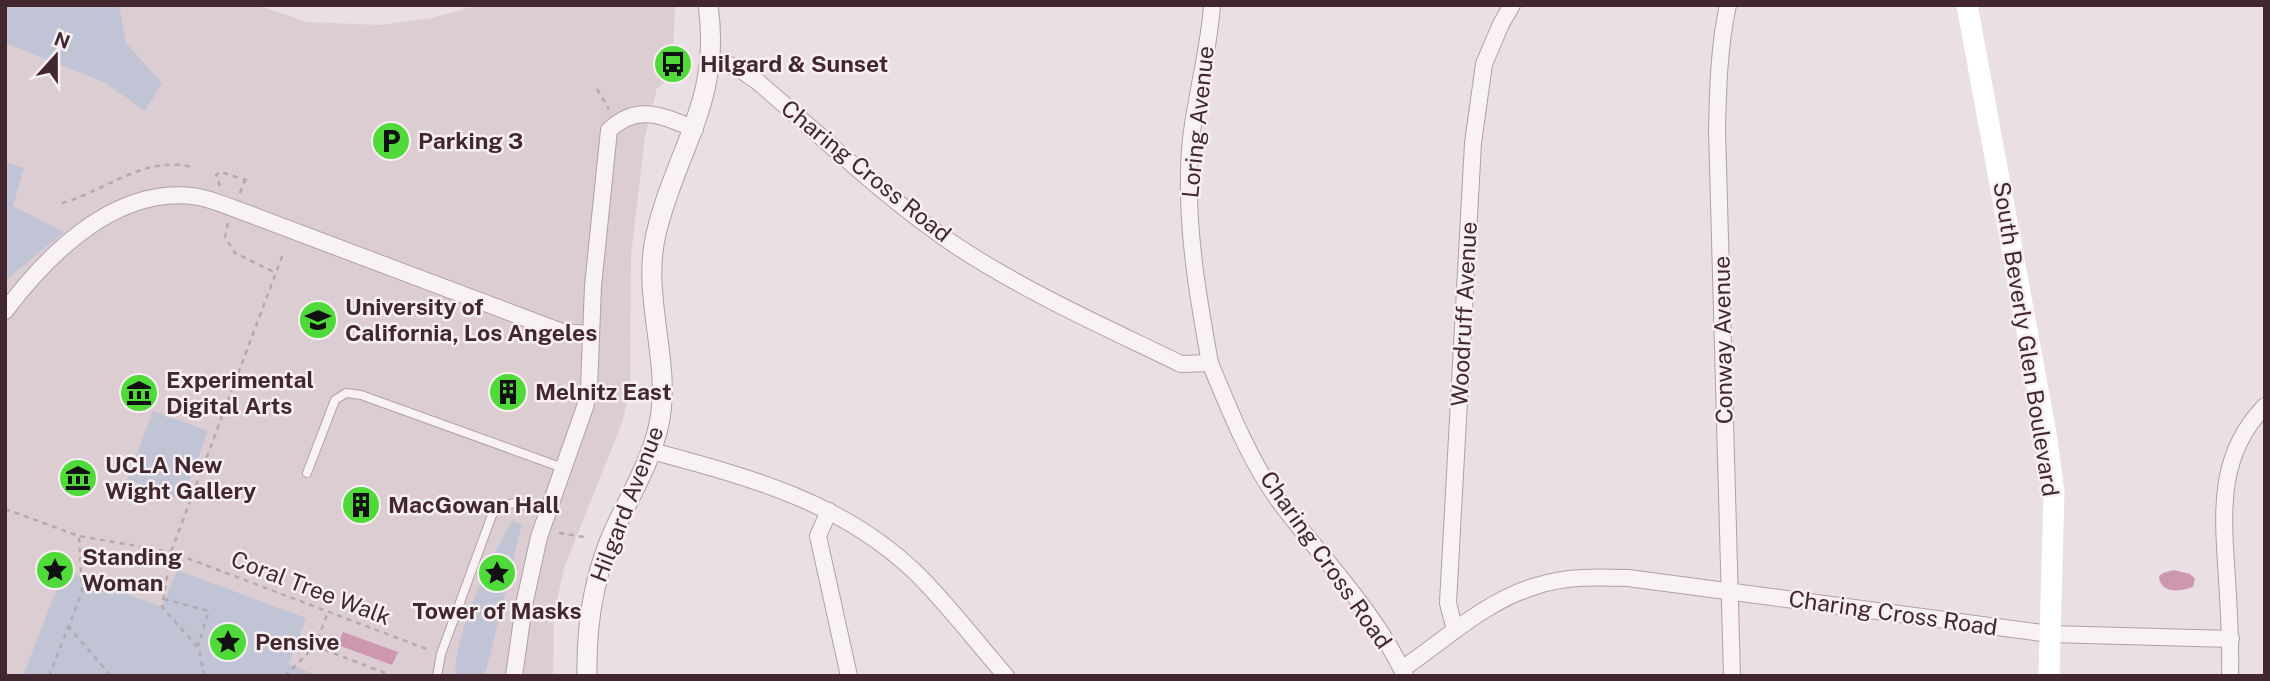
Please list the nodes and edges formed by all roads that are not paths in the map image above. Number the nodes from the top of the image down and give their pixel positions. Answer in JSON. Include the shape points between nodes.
{"nodes":[{"id":1,"x":708,"y":5,"type":"edge"},
{"id":2,"x":1212,"y":5,"type":"edge"},
{"id":3,"x":1513,"y":5,"type":"edge"},
{"id":4,"x":1728,"y":5,"type":"edge"},
{"id":5,"x":1966,"y":5,"type":"edge"},
{"id":6,"x":711,"y":60,"type":"junction"},
{"id":7,"x":695,"y":129,"type":"junction"},
{"id":8,"x":5,"y":311,"type":"edge"},
{"id":9,"x":590,"y":334,"type":"junction"},
{"id":10,"x":1210,"y":363,"type":"junction"},
{"id":11,"x":2265,"y":406,"type":"edge"},
{"id":12,"x":652,"y":451,"type":"junction"},
{"id":13,"x":563,"y":468,"type":"junction"},
{"id":14,"x":307,"y":473,"type":"dead end"},
{"id":15,"x":830,"y":511,"type":"junction"},
{"id":16,"x":547,"y":512,"type":"junction"},
{"id":17,"x":1730,"y":592,"type":"junction"},
{"id":18,"x":1455,"y":630,"type":"junction"},
{"id":19,"x":2050,"y":634,"type":"junction"},
{"id":20,"x":2231,"y":639,"type":"junction"},
{"id":21,"x":1403,"y":672,"type":"edge"},
{"id":22,"x":437,"y":676,"type":"edge"},
{"id":23,"x":514,"y":676,"type":"edge"},
{"id":24,"x":587,"y":676,"type":"edge"},
{"id":25,"x":849,"y":676,"type":"edge"},
{"id":26,"x":1006,"y":676,"type":"edge"},
{"id":27,"x":1732,"y":676,"type":"edge"},
{"id":28,"x":2049,"y":676,"type":"edge"},
{"id":29,"x":2230,"y":676,"type":"edge"}],
"edges":[{"from":1,"to":6,"type":"street","name":"Hilgard Avenue"},
{"from":2,"to":10,"type":"street","name":"Loring Avenue","via":[[1196,95],[1188,200],[1192,266]]},
{"from":3,"to":18,"type":"street","name":"Woodruff Avenue","via":[[1484,64],[1473,143],[1448,603]]},
{"from":4,"to":17,"type":"street","name":"Conway Avenue","via":[[1717,129]]},
{"from":5,"to":19,"type":"main road","name":"South Beverly Glen Boulevard","via":[[2054,492]]},
{"from":6,"to":7,"type":"street","name":"Hilgard Avenue"},
{"from":6,"to":10,"type":"street","name":"Charing Cross Road","via":[[738,68],[758,82],[900,205],[1011,280],[1181,364]]},
{"from":7,"to":9,"type":"street","via":[[647,113],[633,114],[609,130]]},
{"from":7,"to":12,"type":"street","name":"Hilgard Avenue","via":[[663,208],[651,265],[661,384],[660,422]]},
{"from":8,"to":9,"type":"street","via":[[46,263],[96,222],[152,199],[193,195],[562,332]]},
{"from":9,"to":13,"type":"street","via":[[589,388]]},
{"from":10,"to":21,"type":"street","name":"Charing Cross Road","via":[[1237,428],[1278,500],[1364,608]]},
{"from":11,"to":20,"type":"street","via":[[2242,438],[2225,487]]},
{"from":12,"to":15,"type":"street","via":[[762,483]]},
{"from":12,"to":24,"type":"street","name":"Hilgard Avenue","via":[[603,559],[590,613]]},
{"from":13,"to":14,"type":"lane","via":[[345,393],[335,400]]},
{"from":13,"to":16,"type":"street"},
{"from":15,"to":25,"type":"street","via":[[818,536]]},
{"from":15,"to":26,"type":"street","via":[[871,535],[915,572]]},
{"from":16,"to":22,"type":"lane","via":[[511,502],[492,515]]},
{"from":16,"to":23,"type":"street","via":[[524,605]]},
{"from":17,"to":18,"type":"street","name":"Charing Cross Road","via":[[1628,578],[1559,580],[1501,601]]},
{"from":17,"to":19,"type":"street","name":"Charing Cross Road"},
{"from":17,"to":27,"type":"street","name":"Conway Avenue"},
{"from":18,"to":21,"type":"street","name":"Charing Cross Road"},
{"from":19,"to":20,"type":"street","name":"Charing Cross Road"},
{"from":19,"to":28,"type":"main road","name":"South Beverly Glen Boulevard"},
{"from":20,"to":29,"type":"street"}]}
